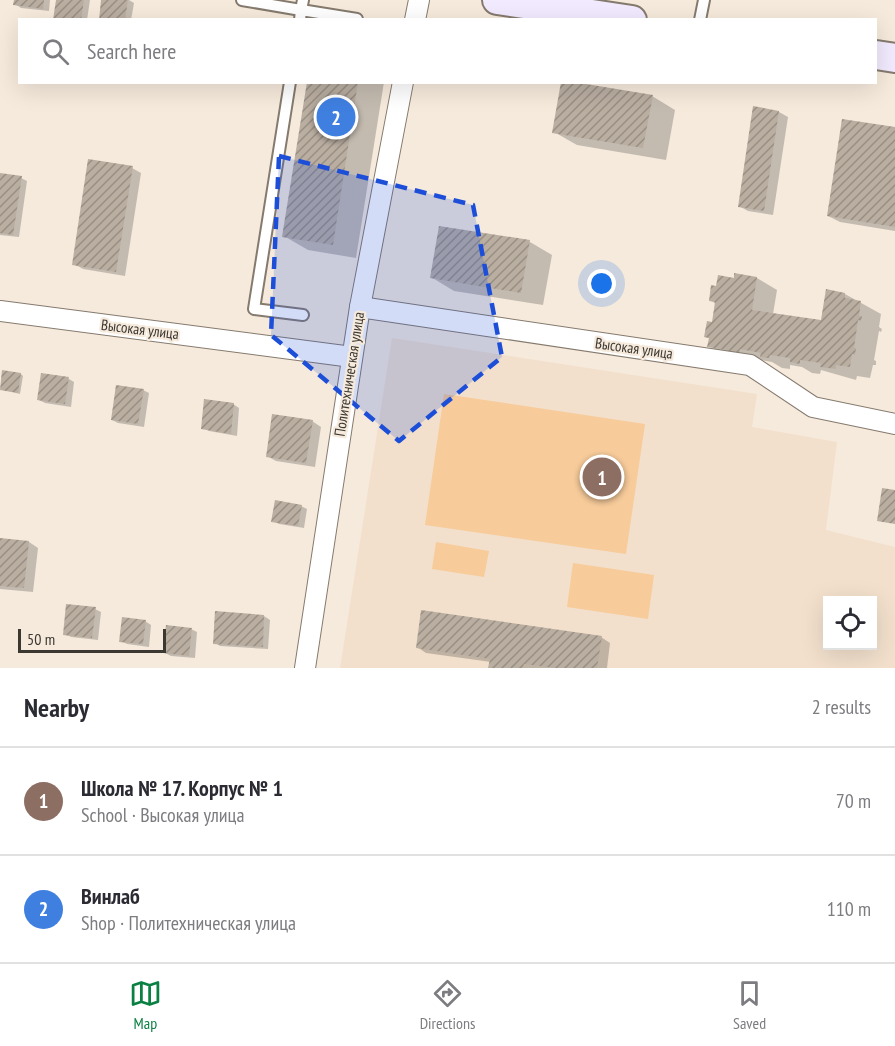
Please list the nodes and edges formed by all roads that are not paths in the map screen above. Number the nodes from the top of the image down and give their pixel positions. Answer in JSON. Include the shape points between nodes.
{"nodes":[{"id":1,"x":242,"y":0,"type":"edge"},
{"id":2,"x":419,"y":0,"type":"edge"},
{"id":3,"x":497,"y":0,"type":"edge"},
{"id":4,"x":704,"y":0,"type":"edge"},
{"id":5,"x":301,"y":10,"type":"edge"},
{"id":6,"x":543,"y":13,"type":"edge"},
{"id":7,"x":351,"y":18,"type":"edge"},
{"id":8,"x":415,"y":18,"type":"edge"},
{"id":9,"x":607,"y":18,"type":"edge"},
{"id":10,"x":700,"y":18,"type":"edge"},
{"id":11,"x":877,"y":55,"type":"edge"},
{"id":12,"x":895,"y":58,"type":"edge"},
{"id":13,"x":290,"y":84,"type":"edge"},
{"id":14,"x":403,"y":84,"type":"edge"},
{"id":15,"x":360,"y":307,"type":"junction"},
{"id":16,"x":0,"y":311,"type":"edge"},
{"id":17,"x":303,"y":315,"type":"dead end"},
{"id":18,"x":351,"y":357,"type":"junction"},
{"id":19,"x":895,"y":424,"type":"edge"},
{"id":20,"x":305,"y":668,"type":"edge"}],
"edges":[{"from":1,"to":5,"type":"lane"},
{"from":2,"to":8,"type":"street"},
{"from":3,"to":6,"type":"main road"},
{"from":4,"to":10,"type":"lane"},
{"from":5,"to":7,"type":"lane"},
{"from":6,"to":9,"type":"main road"},
{"from":11,"to":12,"type":"main road"},
{"from":13,"to":17,"type":"lane","via":[[255,309]]},
{"from":14,"to":15,"type":"street","name":"Политехническая улица"},
{"from":15,"to":18,"type":"street","name":"Политехническая улица"},
{"from":15,"to":19,"type":"street","name":"Высокая улица","via":[[750,365],[813,407]]},
{"from":16,"to":18,"type":"street","name":"Высокая улица"},
{"from":18,"to":20,"type":"street","name":"Политехническая улица"}]}
